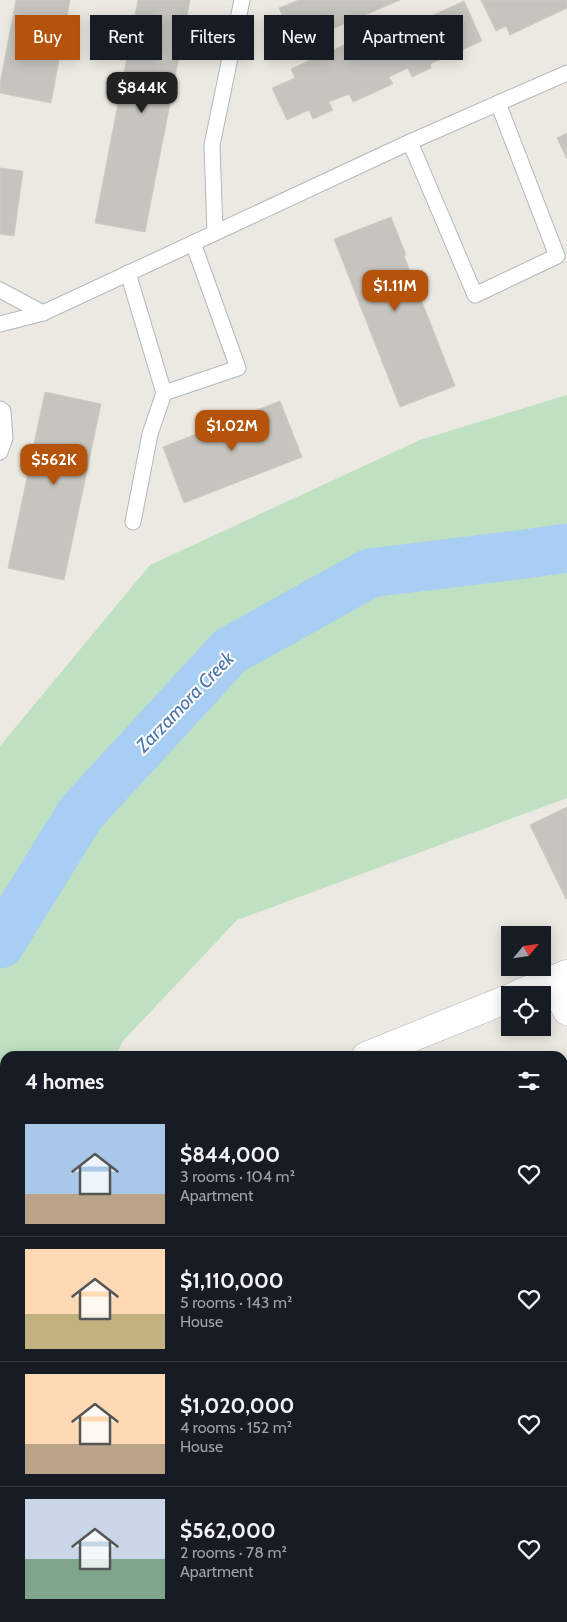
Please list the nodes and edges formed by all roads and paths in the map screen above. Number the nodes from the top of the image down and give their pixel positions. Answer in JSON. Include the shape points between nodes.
{"nodes":[{"id":1,"x":242,"y":0,"type":"edge"},
{"id":2,"x":567,"y":73,"type":"edge"},
{"id":3,"x":498,"y":103,"type":"junction"},
{"id":4,"x":410,"y":142,"type":"junction"},
{"id":5,"x":215,"y":233,"type":"junction"},
{"id":6,"x":193,"y":243,"type":"junction"},
{"id":7,"x":128,"y":273,"type":"junction"},
{"id":8,"x":0,"y":290,"type":"edge"},
{"id":9,"x":43,"y":313,"type":"junction"},
{"id":10,"x":0,"y":324,"type":"edge"},
{"id":11,"x":164,"y":393,"type":"junction"},
{"id":12,"x":0,"y":409,"type":"edge"},
{"id":13,"x":0,"y":452,"type":"edge"},
{"id":14,"x":133,"y":522,"type":"dead end"},
{"id":15,"x":559,"y":978,"type":"edge"},
{"id":16,"x":539,"y":986,"type":"edge"},
{"id":17,"x":501,"y":1002,"type":"edge"},
{"id":18,"x":567,"y":1011,"type":"edge"},
{"id":19,"x":378,"y":1051,"type":"edge"}],
"edges":[{"from":1,"to":5,"type":"lane","via":[[212,145]]},
{"from":2,"to":3,"type":"lane"},
{"from":3,"to":4,"type":"lane"},
{"from":3,"to":4,"type":"lane","via":[[557,256],[475,295]]},
{"from":4,"to":5,"type":"lane"},
{"from":5,"to":6,"type":"lane"},
{"from":6,"to":7,"type":"lane"},
{"from":6,"to":11,"type":"lane","via":[[238,368]]},
{"from":7,"to":9,"type":"lane"},
{"from":7,"to":11,"type":"lane"},
{"from":8,"to":9,"type":"lane"},
{"from":9,"to":10,"type":"lane"},
{"from":11,"to":14,"type":"lane","via":[[150,434]]},
{"from":12,"to":13,"type":"lane","via":[[5,438]]},
{"from":15,"to":16,"type":"street"},
{"from":15,"to":18,"type":"street"},
{"from":17,"to":19,"type":"street"}]}
